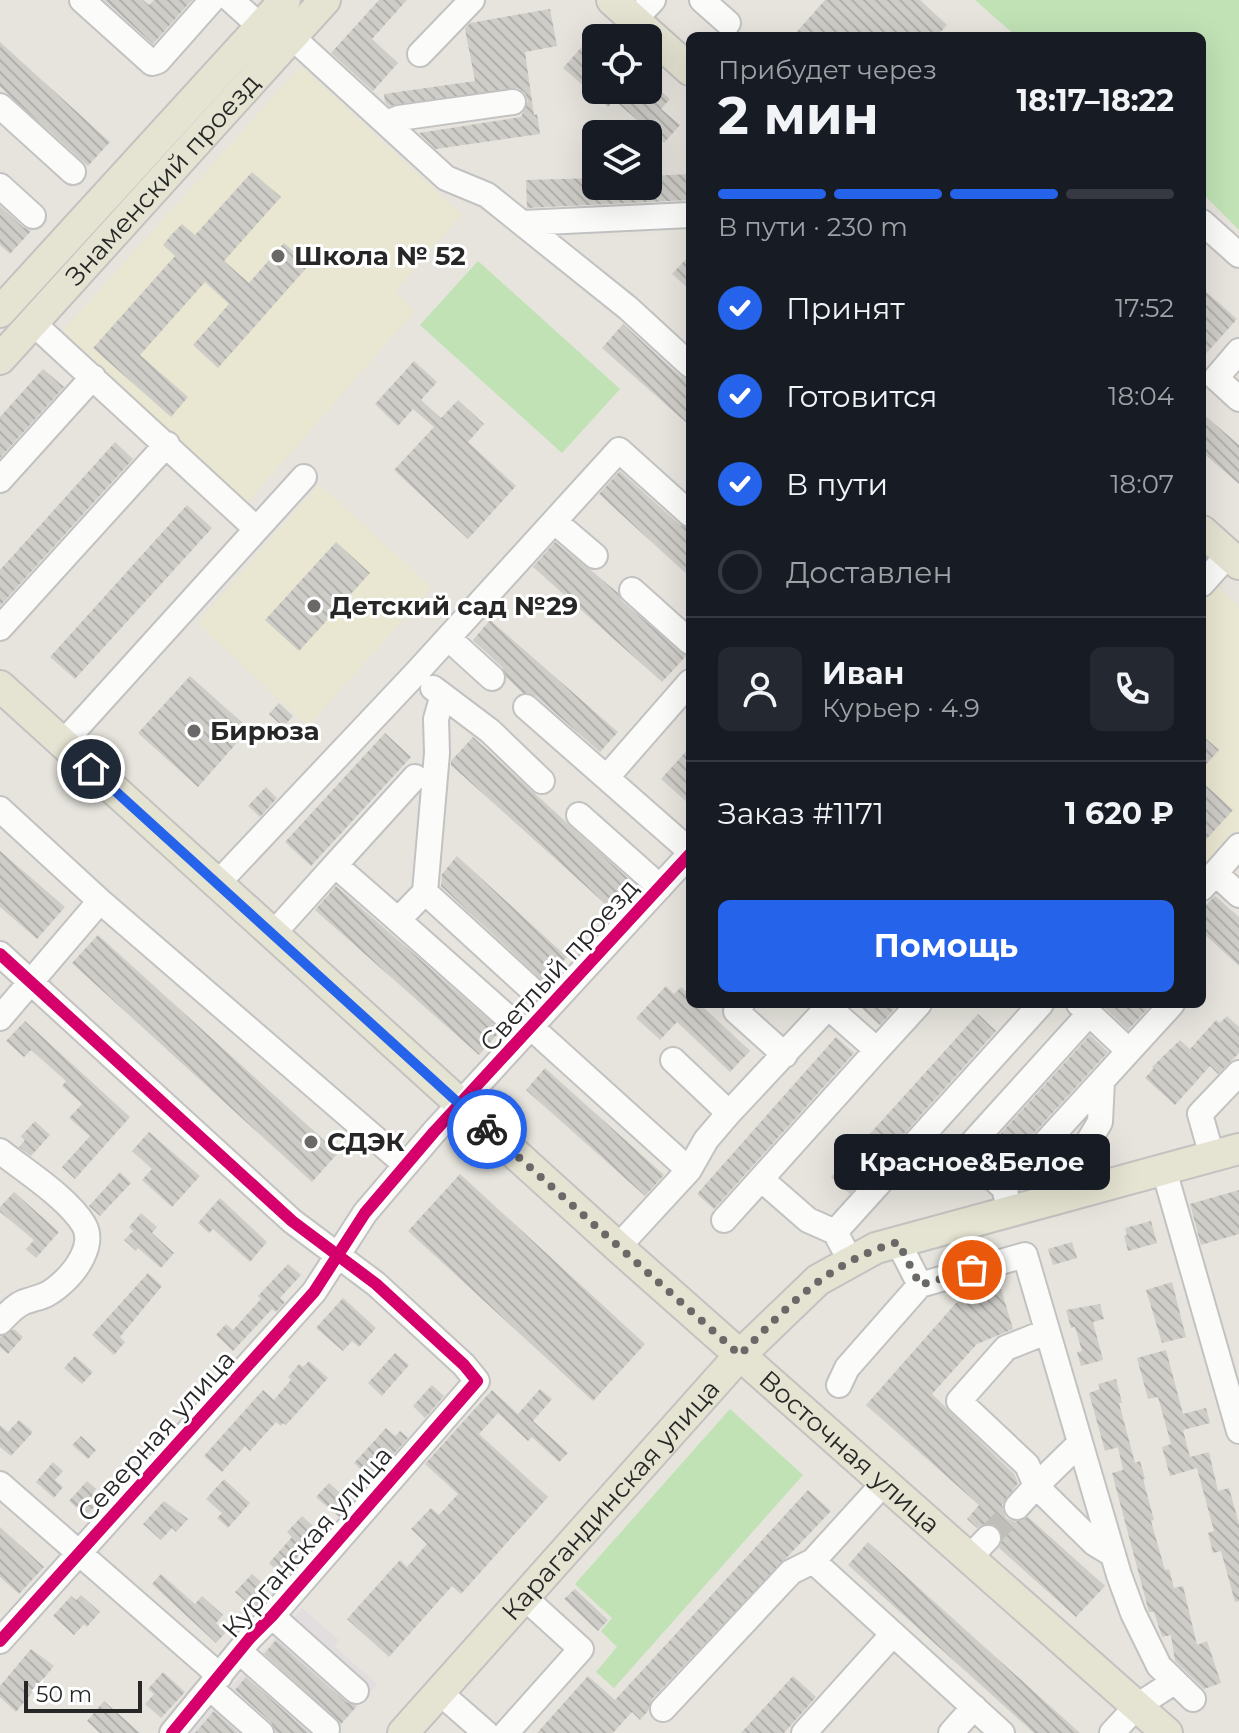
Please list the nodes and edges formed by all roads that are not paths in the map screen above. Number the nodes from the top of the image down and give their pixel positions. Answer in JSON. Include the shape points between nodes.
{"nodes":[{"id":1,"x":82,"y":0,"type":"edge"},
{"id":2,"x":212,"y":0,"type":"edge"},
{"id":3,"x":231,"y":0,"type":"edge"},
{"id":4,"x":285,"y":0,"type":"edge"},
{"id":5,"x":325,"y":0,"type":"edge"},
{"id":6,"x":472,"y":0,"type":"edge"},
{"id":7,"x":702,"y":0,"type":"edge"},
{"id":8,"x":633,"y":7,"type":"edge"},
{"id":9,"x":728,"y":23,"type":"dead end"},
{"id":10,"x":261,"y":27,"type":"junction"},
{"id":11,"x":292,"y":37,"type":"junction"},
{"id":12,"x":420,"y":54,"type":"dead end"},
{"id":13,"x":686,"y":66,"type":"edge"},
{"id":14,"x":513,"y":102,"type":"dead end"},
{"id":15,"x":0,"y":106,"type":"edge"},
{"id":16,"x":386,"y":123,"type":"junction"},
{"id":17,"x":73,"y":172,"type":"dead end"},
{"id":18,"x":0,"y":186,"type":"edge"},
{"id":19,"x":686,"y":215,"type":"edge"},
{"id":20,"x":33,"y":216,"type":"dead end"},
{"id":21,"x":523,"y":223,"type":"junction"},
{"id":22,"x":1206,"y":226,"type":"edge"},
{"id":23,"x":71,"y":234,"type":"junction"},
{"id":24,"x":94,"y":255,"type":"junction"},
{"id":25,"x":1239,"y":255,"type":"edge"},
{"id":26,"x":0,"y":312,"type":"edge"},
{"id":27,"x":33,"y":323,"type":"junction"},
{"id":28,"x":1239,"y":351,"type":"edge"},
{"id":29,"x":0,"y":359,"type":"edge"},
{"id":30,"x":686,"y":361,"type":"edge"},
{"id":31,"x":93,"y":377,"type":"junction"},
{"id":32,"x":1239,"y":399,"type":"edge"},
{"id":33,"x":167,"y":444,"type":"junction"},
{"id":34,"x":304,"y":477,"type":"dead end"},
{"id":35,"x":0,"y":480,"type":"edge"},
{"id":36,"x":686,"y":510,"type":"edge"},
{"id":37,"x":555,"y":522,"type":"junction"},
{"id":38,"x":255,"y":531,"type":"junction"},
{"id":39,"x":1206,"y":534,"type":"edge"},
{"id":40,"x":595,"y":556,"type":"dead end"},
{"id":41,"x":1234,"y":559,"type":"edge"},
{"id":42,"x":1206,"y":581,"type":"edge"},
{"id":43,"x":632,"y":590,"type":"dead end"},
{"id":44,"x":0,"y":628,"type":"edge"},
{"id":45,"x":448,"y":638,"type":"junction"},
{"id":46,"x":686,"y":638,"type":"edge"},
{"id":47,"x":417,"y":672,"type":"junction"},
{"id":48,"x":492,"y":678,"type":"dead end"},
{"id":49,"x":0,"y":686,"type":"edge"},
{"id":50,"x":686,"y":687,"type":"edge"},
{"id":51,"x":442,"y":698,"type":"junction"},
{"id":52,"x":526,"y":707,"type":"dead end"},
{"id":53,"x":62,"y":744,"type":"junction"},
{"id":54,"x":415,"y":777,"type":"dead end"},
{"id":55,"x":607,"y":777,"type":"junction"},
{"id":56,"x":542,"y":781,"type":"dead end"},
{"id":57,"x":0,"y":809,"type":"edge"},
{"id":58,"x":579,"y":815,"type":"dead end"},
{"id":59,"x":1239,"y":846,"type":"edge"},
{"id":60,"x":686,"y":849,"type":"edge"},
{"id":61,"x":686,"y":858,"type":"edge"},
{"id":62,"x":335,"y":865,"type":"junction"},
{"id":63,"x":1208,"y":881,"type":"edge"},
{"id":64,"x":217,"y":884,"type":"junction"},
{"id":65,"x":660,"y":887,"type":"junction"},
{"id":66,"x":425,"y":892,"type":"junction"},
{"id":67,"x":1239,"y":895,"type":"edge"},
{"id":68,"x":100,"y":901,"type":"junction"},
{"id":69,"x":398,"y":920,"type":"junction"},
{"id":70,"x":272,"y":935,"type":"junction"},
{"id":71,"x":0,"y":954,"type":"edge"},
{"id":72,"x":31,"y":983,"type":"junction"},
{"id":73,"x":531,"y":989,"type":"dead end"},
{"id":74,"x":739,"y":1008,"type":"edge"},
{"id":75,"x":828,"y":1008,"type":"edge"},
{"id":76,"x":832,"y":1008,"type":"edge"},
{"id":77,"x":915,"y":1008,"type":"edge"},
{"id":78,"x":1037,"y":1008,"type":"edge"},
{"id":79,"x":1168,"y":1008,"type":"edge"},
{"id":80,"x":1084,"y":1009,"type":"edge"},
{"id":81,"x":506,"y":1016,"type":"dead end"},
{"id":82,"x":0,"y":1018,"type":"edge"},
{"id":83,"x":532,"y":1028,"type":"junction"},
{"id":84,"x":877,"y":1050,"type":"junction"},
{"id":85,"x":1129,"y":1051,"type":"junction"},
{"id":86,"x":785,"y":1055,"type":"junction"},
{"id":87,"x":673,"y":1060,"type":"dead end"},
{"id":88,"x":1239,"y":1073,"type":"edge"},
{"id":89,"x":1102,"y":1081,"type":"junction"},
{"id":90,"x":460,"y":1105,"type":"junction"},
{"id":91,"x":729,"y":1113,"type":"junction"},
{"id":92,"x":0,"y":1151,"type":"edge"},
{"id":93,"x":1225,"y":1153,"type":"edge"},
{"id":94,"x":406,"y":1165,"type":"junction"},
{"id":95,"x":689,"y":1170,"type":"junction"},
{"id":96,"x":1164,"y":1170,"type":"junction"},
{"id":97,"x":761,"y":1179,"type":"junction"},
{"id":98,"x":1085,"y":1191,"type":"junction"},
{"id":99,"x":1007,"y":1200,"type":"junction"},
{"id":100,"x":724,"y":1220,"type":"dead end"},
{"id":101,"x":835,"y":1232,"type":"junction"},
{"id":102,"x":898,"y":1242,"type":"junction"},
{"id":103,"x":618,"y":1247,"type":"junction"},
{"id":104,"x":338,"y":1254,"type":"junction"},
{"id":105,"x":850,"y":1260,"type":"junction"},
{"id":106,"x":920,"y":1285,"type":"junction"},
{"id":107,"x":0,"y":1322,"type":"edge"},
{"id":108,"x":1046,"y":1332,"type":"junction"},
{"id":109,"x":740,"y":1355,"type":"junction"},
{"id":110,"x":839,"y":1385,"type":"dead end"},
{"id":111,"x":1239,"y":1431,"type":"edge"},
{"id":112,"x":1080,"y":1443,"type":"junction"},
{"id":113,"x":884,"y":1483,"type":"junction"},
{"id":114,"x":0,"y":1484,"type":"edge"},
{"id":115,"x":1036,"y":1486,"type":"junction"},
{"id":116,"x":1017,"y":1507,"type":"tunnel mouth"},
{"id":117,"x":1112,"y":1554,"type":"junction"},
{"id":118,"x":79,"y":1555,"type":"junction"},
{"id":119,"x":813,"y":1561,"type":"junction"},
{"id":120,"x":525,"y":1598,"type":"junction"},
{"id":121,"x":272,"y":1616,"type":"junction"},
{"id":122,"x":893,"y":1634,"type":"junction"},
{"id":123,"x":0,"y":1641,"type":"edge"},
{"id":124,"x":240,"y":1652,"type":"junction"},
{"id":125,"x":215,"y":1682,"type":"junction"},
{"id":126,"x":1174,"y":1682,"type":"junction"},
{"id":127,"x":356,"y":1691,"type":"dead end"},
{"id":128,"x":439,"y":1692,"type":"junction"},
{"id":129,"x":1193,"y":1699,"type":"dead end"},
{"id":130,"x":1137,"y":1706,"type":"junction"},
{"id":131,"x":974,"y":1707,"type":"junction"},
{"id":132,"x":663,"y":1709,"type":"dead end"},
{"id":133,"x":327,"y":1729,"type":"dead end"},
{"id":134,"x":181,"y":1730,"type":"edge"},
{"id":135,"x":261,"y":1733,"type":"edge"},
{"id":136,"x":403,"y":1733,"type":"edge"},
{"id":137,"x":486,"y":1733,"type":"edge"},
{"id":138,"x":506,"y":1733,"type":"edge"},
{"id":139,"x":804,"y":1733,"type":"edge"},
{"id":140,"x":951,"y":1733,"type":"edge"},
{"id":141,"x":1002,"y":1733,"type":"edge"},
{"id":142,"x":1112,"y":1733,"type":"edge"},
{"id":143,"x":1167,"y":1733,"type":"edge"}],
"edges":[{"from":1,"to":2,"type":"street","via":[[152,63]]},
{"from":3,"to":10,"type":"street"},
{"from":4,"to":10,"type":"main road","name":"Знаменский проезд"},
{"from":5,"to":11,"type":"main road","name":"Знаменский проезд"},
{"from":6,"to":12,"type":"street"},
{"from":7,"to":9,"type":"street"},
{"from":8,"to":13,"type":"main road"},
{"from":10,"to":23,"type":"main road","name":"Знаменский проезд"},
{"from":11,"to":16,"type":"street"},
{"from":11,"to":24,"type":"main road","name":"Знаменский проезд"},
{"from":14,"to":16,"type":"street"},
{"from":15,"to":17,"type":"street"},
{"from":16,"to":21,"type":"street","via":[[446,178],[487,195]]},
{"from":18,"to":20,"type":"street"},
{"from":19,"to":21,"type":"street"},
{"from":21,"to":30,"type":"street"},
{"from":22,"to":25,"type":"street"},
{"from":23,"to":24,"type":"main road"},
{"from":23,"to":26,"type":"main road","name":"Знаменский проезд"},
{"from":24,"to":27,"type":"main road","name":"Знаменский проезд"},
{"from":27,"to":29,"type":"main road","name":"Знаменский проезд"},
{"from":27,"to":31,"type":"street"},
{"from":28,"to":32,"type":"street","via":[[1216,378]]},
{"from":31,"to":33,"type":"street"},
{"from":31,"to":35,"type":"street"},
{"from":33,"to":38,"type":"street"},
{"from":33,"to":44,"type":"street"},
{"from":34,"to":38,"type":"street"},
{"from":36,"to":37,"type":"street","via":[[619,450]]},
{"from":37,"to":40,"type":"street"},
{"from":37,"to":45,"type":"street"},
{"from":38,"to":53,"type":"street"},
{"from":39,"to":41,"type":"main road"},
{"from":41,"to":42,"type":"street"},
{"from":43,"to":46,"type":"street"},
{"from":45,"to":47,"type":"street"},
{"from":45,"to":48,"type":"street"},
{"from":47,"to":51,"type":"street"},
{"from":47,"to":64,"type":"street"},
{"from":49,"to":53,"type":"main road","name":"Восточная улица"},
{"from":50,"to":55,"type":"street"},
{"from":51,"to":56,"type":"street","via":[[490,731]]},
{"from":51,"to":66,"type":"street","via":[[436,719]]},
{"from":52,"to":55,"type":"street"},
{"from":53,"to":64,"type":"main road","name":"Восточная улица"},
{"from":54,"to":62,"type":"street"},
{"from":55,"to":60,"type":"street"},
{"from":57,"to":68,"type":"street"},
{"from":58,"to":65,"type":"street"},
{"from":59,"to":63,"type":"street"},
{"from":61,"to":65,"type":"street","name":"Светлый проезд"},
{"from":62,"to":69,"type":"street"},
{"from":62,"to":70,"type":"street"},
{"from":63,"to":67,"type":"street"},
{"from":64,"to":70,"type":"main road","name":"Восточная улица"},
{"from":65,"to":83,"type":"street","name":"Светлый проезд"},
{"from":66,"to":69,"type":"street"},
{"from":66,"to":73,"type":"street"},
{"from":68,"to":72,"type":"street"},
{"from":68,"to":94,"type":"street"},
{"from":69,"to":81,"type":"street"},
{"from":70,"to":90,"type":"main road","name":"Восточная улица"},
{"from":71,"to":72,"type":"street"},
{"from":72,"to":82,"type":"street"},
{"from":72,"to":104,"type":"street","via":[[292,1221]]},
{"from":74,"to":86,"type":"street"},
{"from":75,"to":86,"type":"street"},
{"from":76,"to":84,"type":"street"},
{"from":77,"to":84,"type":"street"},
{"from":78,"to":101,"type":"street"},
{"from":79,"to":85,"type":"street"},
{"from":80,"to":85,"type":"street"},
{"from":80,"to":99,"type":"street","via":[[964,1152]]},
{"from":83,"to":90,"type":"street","name":"Светлый проезд"},
{"from":83,"to":95,"type":"street"},
{"from":84,"to":97,"type":"street"},
{"from":85,"to":89,"type":"street"},
{"from":86,"to":91,"type":"street"},
{"from":87,"to":91,"type":"street"},
{"from":88,"to":93,"type":"street","via":[[1200,1114]]},
{"from":89,"to":98,"type":"street","via":[[1100,1122],[1081,1154]]},
{"from":89,"to":99,"type":"street"},
{"from":90,"to":94,"type":"street","name":"Светлый проезд"},
{"from":90,"to":103,"type":"main road","name":"Восточная улица"},
{"from":91,"to":95,"type":"street"},
{"from":92,"to":107,"type":"street","via":[[68,1205],[85,1226],[87,1241],[82,1260],[63,1283],[40,1300],[23,1303]]},
{"from":93,"to":96,"type":"main road","name":"Карагандинская улица"},
{"from":94,"to":104,"type":"street","name":"Северная улица"},
{"from":95,"to":103,"type":"street"},
{"from":96,"to":98,"type":"main road","name":"Карагандинская улица"},
{"from":96,"to":111,"type":"street"},
{"from":97,"to":100,"type":"street"},
{"from":97,"to":101,"type":"street","via":[[808,1220]]},
{"from":98,"to":99,"type":"main road","name":"Карагандинская улица"},
{"from":99,"to":102,"type":"main road","name":"Карагандинская улица"},
{"from":101,"to":105,"type":"street"},
{"from":102,"to":105,"type":"main road","name":"Карагандинская улица"},
{"from":102,"to":106,"type":"street"},
{"from":103,"to":109,"type":"main road","name":"Восточная улица"},
{"from":104,"to":118,"type":"street","name":"Северная улица","via":[[314,1292]]},
{"from":104,"to":121,"type":"street","name":"Курганская улица","via":[[477,1381]]},
{"from":105,"to":109,"type":"main road","name":"Карагандинская улица","via":[[818,1280]]},
{"from":106,"to":108,"type":"street","via":[[1025,1255]]},
{"from":106,"to":110,"type":"street","via":[[847,1368]]},
{"from":108,"to":112,"type":"street"},
{"from":108,"to":115,"type":"street","via":[[1006,1348],[959,1401],[1027,1465]]},
{"from":109,"to":113,"type":"main road","name":"Восточная улица"},
{"from":109,"to":120,"type":"main road","name":"Карагандинская улица"},
{"from":112,"to":115,"type":"street"},
{"from":112,"to":117,"type":"street"},
{"from":113,"to":119,"type":"street"},
{"from":113,"to":130,"type":"main road","name":"Восточная улица","via":[[978,1548]]},
{"from":114,"to":118,"type":"street"},
{"from":115,"to":116,"type":"street"},
{"from":115,"to":117,"type":"street"},
{"from":117,"to":126,"type":"street","via":[[1139,1626],[1159,1666]]},
{"from":118,"to":123,"type":"street","name":"Северная улица"},
{"from":118,"to":125,"type":"street"},
{"from":119,"to":122,"type":"street"},
{"from":119,"to":132,"type":"street","via":[[791,1572]]},
{"from":120,"to":128,"type":"main road","name":"Карагандинская улица"},
{"from":120,"to":138,"type":"street","via":[[581,1649]]},
{"from":121,"to":124,"type":"street","name":"Курганская улица"},
{"from":121,"to":127,"type":"street"},
{"from":122,"to":131,"type":"street"},
{"from":122,"to":139,"type":"street"},
{"from":124,"to":125,"type":"street","name":"Курганская улица"},
{"from":124,"to":133,"type":"street"},
{"from":125,"to":134,"type":"street","name":"Курганская улица"},
{"from":125,"to":135,"type":"street"},
{"from":126,"to":129,"type":"street"},
{"from":126,"to":130,"type":"street"},
{"from":128,"to":136,"type":"main road","name":"Карагандинская улица"},
{"from":128,"to":137,"type":"street"},
{"from":130,"to":142,"type":"street"},
{"from":130,"to":143,"type":"main road","name":"Восточная улица"},
{"from":131,"to":140,"type":"street"},
{"from":131,"to":141,"type":"street"}]}
